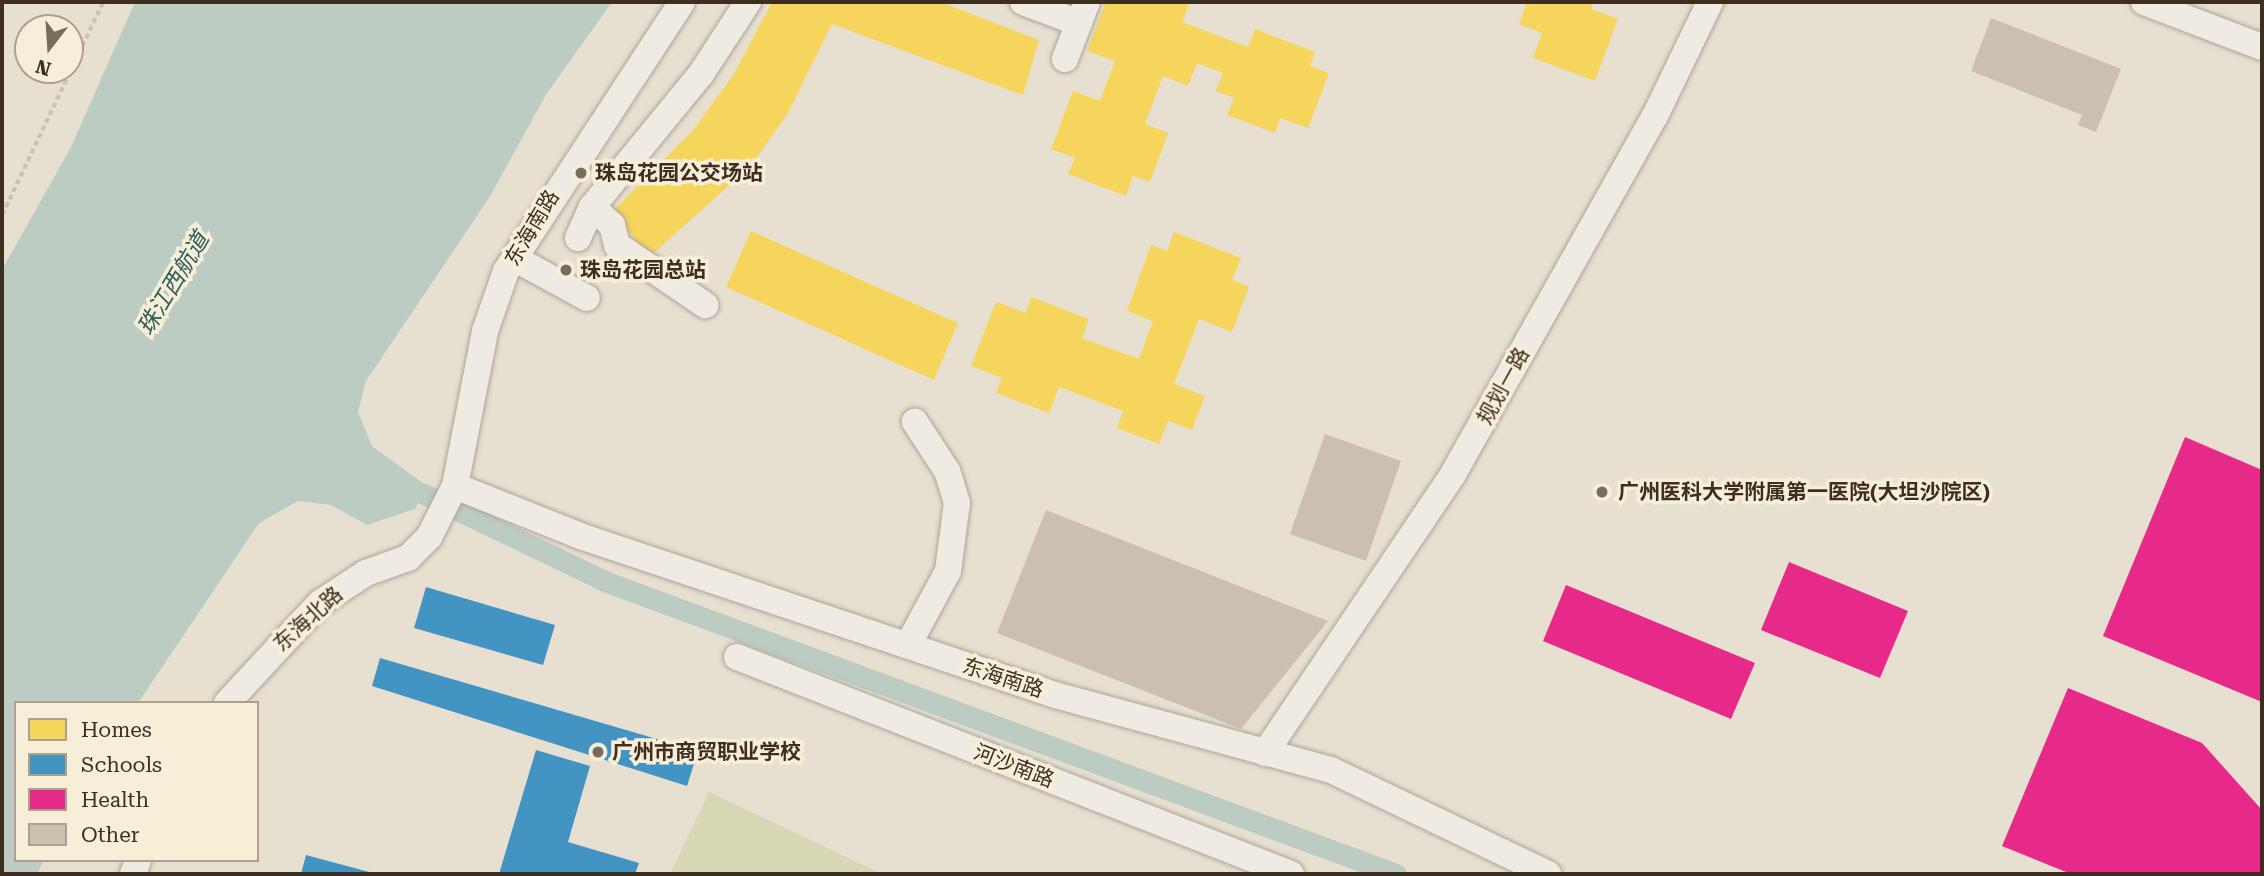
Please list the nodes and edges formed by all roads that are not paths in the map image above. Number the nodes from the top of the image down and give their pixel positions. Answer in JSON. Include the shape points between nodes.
{"nodes":[{"id":1,"x":682,"y":2,"type":"edge"},
{"id":2,"x":748,"y":2,"type":"edge"},
{"id":3,"x":1023,"y":2,"type":"edge"},
{"id":4,"x":1710,"y":2,"type":"edge"},
{"id":5,"x":2144,"y":2,"type":"edge"},
{"id":6,"x":1083,"y":12,"type":"edge"},
{"id":7,"x":2262,"y":47,"type":"edge"},
{"id":8,"x":1065,"y":59,"type":"dead end"},
{"id":9,"x":592,"y":207,"type":"junction"},
{"id":10,"x":578,"y":238,"type":"dead end"},
{"id":11,"x":514,"y":258,"type":"junction"},
{"id":12,"x":587,"y":298,"type":"dead end"},
{"id":13,"x":705,"y":305,"type":"dead end"},
{"id":14,"x":915,"y":422,"type":"dead end"},
{"id":15,"x":452,"y":494,"type":"junction"},
{"id":16,"x":434,"y":530,"type":"joint"},
{"id":17,"x":908,"y":645,"type":"junction"},
{"id":18,"x":737,"y":657,"type":"dead end"},
{"id":19,"x":229,"y":701,"type":"edge"},
{"id":20,"x":1265,"y":753,"type":"junction"},
{"id":21,"x":1291,"y":874,"type":"edge"},
{"id":22,"x":1548,"y":874,"type":"edge"}],
"edges":[{"from":1,"to":11,"type":"street","name":"东海南路"},
{"from":2,"to":9,"type":"street","via":[[701,74]]},
{"from":3,"to":6,"type":"street"},
{"from":4,"to":20,"type":"street","name":"规划一路","via":[[1655,116],[1453,474]]},
{"from":5,"to":7,"type":"street"},
{"from":6,"to":8,"type":"street"},
{"from":9,"to":10,"type":"street"},
{"from":9,"to":13,"type":"street","via":[[612,225],[617,245]]},
{"from":11,"to":12,"type":"street"},
{"from":11,"to":15,"type":"street","name":"东海南路","via":[[485,331]]},
{"from":14,"to":17,"type":"street","via":[[947,471],[957,503],[948,571]]},
{"from":15,"to":16,"type":"street","name":"东海南路"},
{"from":15,"to":17,"type":"street","name":"东海南路"},
{"from":16,"to":19,"type":"street","name":"东海北路","via":[[408,558],[366,573],[320,603]]},
{"from":17,"to":20,"type":"street","name":"东海南路","via":[[1110,712]]},
{"from":18,"to":21,"type":"street","name":"河沙南路"},
{"from":20,"to":22,"type":"street","name":"东海南路","via":[[1374,788]]}]}
